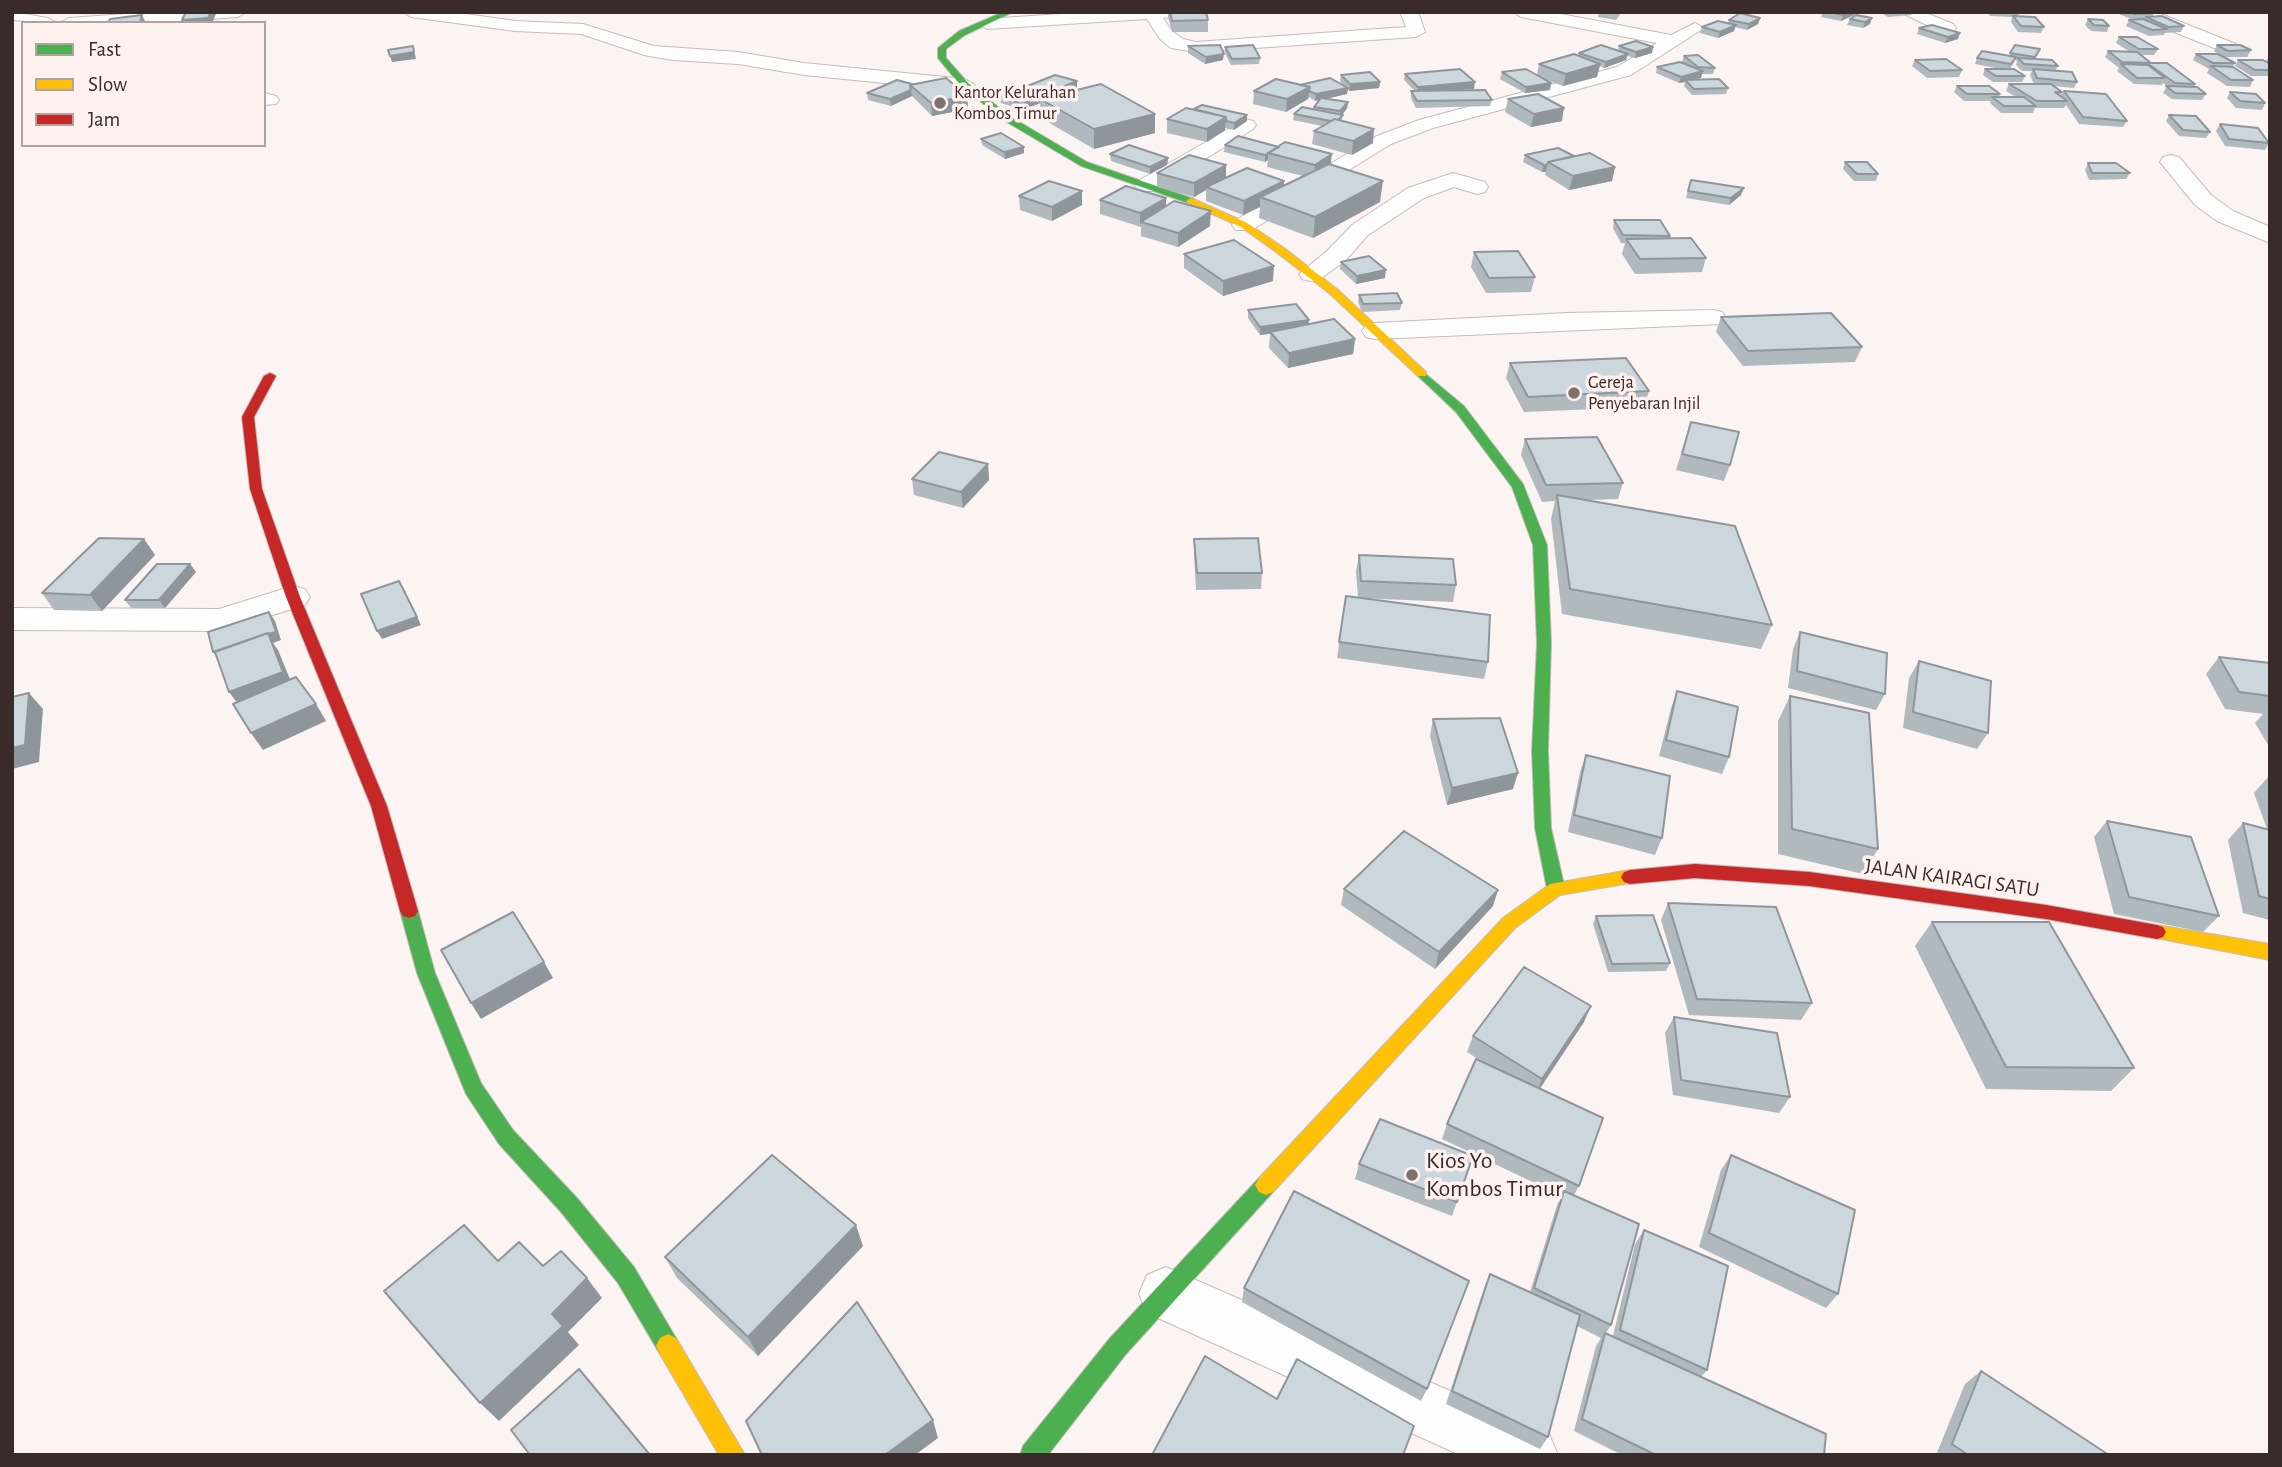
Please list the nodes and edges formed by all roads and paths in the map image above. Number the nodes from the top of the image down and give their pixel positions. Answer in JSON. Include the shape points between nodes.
{"nodes":[{"id":1,"x":238,"y":12,"type":"edge"},
{"id":2,"x":411,"y":12,"type":"edge"},
{"id":3,"x":1010,"y":12,"type":"edge"},
{"id":4,"x":1177,"y":12,"type":"edge"},
{"id":5,"x":1409,"y":12,"type":"edge"},
{"id":6,"x":1521,"y":12,"type":"edge"},
{"id":7,"x":1908,"y":12,"type":"edge"},
{"id":8,"x":2140,"y":12,"type":"edge"},
{"id":9,"x":1152,"y":14,"type":"edge"},
{"id":10,"x":12,"y":15,"type":"edge"},
{"id":11,"x":605,"y":18,"type":"dead end"},
{"id":12,"x":102,"y":19,"type":"edge"},
{"id":13,"x":39,"y":21,"type":"edge"},
{"id":14,"x":987,"y":23,"type":"junction"},
{"id":15,"x":1947,"y":27,"type":"edge"},
{"id":16,"x":583,"y":29,"type":"junction"},
{"id":17,"x":1695,"y":29,"type":"dead end"},
{"id":18,"x":1675,"y":41,"type":"junction"},
{"id":19,"x":2230,"y":48,"type":"edge"},
{"id":20,"x":965,"y":85,"type":"junction"},
{"id":21,"x":1246,"y":125,"type":"edge"},
{"id":22,"x":2171,"y":162,"type":"dead end"},
{"id":23,"x":1146,"y":186,"type":"junction"},
{"id":24,"x":1477,"y":187,"type":"dead end"},
{"id":25,"x":1244,"y":225,"type":"junction"},
{"id":26,"x":2270,"y":236,"type":"edge"},
{"id":27,"x":1311,"y":274,"type":"junction"},
{"id":28,"x":1713,"y":318,"type":"dead end"},
{"id":29,"x":1375,"y":331,"type":"junction"},
{"id":30,"x":270,"y":376,"type":"dead end"},
{"id":31,"x":293,"y":597,"type":"junction"},
{"id":32,"x":12,"y":620,"type":"edge"},
{"id":33,"x":1556,"y":889,"type":"junction"},
{"id":34,"x":2270,"y":952,"type":"edge"},
{"id":35,"x":1166,"y":1294,"type":"junction"},
{"id":36,"x":733,"y":1455,"type":"edge"},
{"id":37,"x":1032,"y":1455,"type":"edge"},
{"id":38,"x":1528,"y":1455,"type":"edge"}],
"edges":[{"from":1,"to":12,"type":"street"},
{"from":2,"to":16,"type":"street","via":[[515,26]]},
{"from":3,"to":14,"type":"street"},
{"from":4,"to":9,"type":"street"},
{"from":5,"to":9,"type":"street","via":[[1416,32],[1196,47],[1177,44]]},
{"from":6,"to":18,"type":"street"},
{"from":7,"to":15,"type":"street"},
{"from":8,"to":19,"type":"street"},
{"from":9,"to":14,"type":"street"},
{"from":10,"to":13,"type":"street"},
{"from":11,"to":16,"type":"street"},
{"from":14,"to":20,"type":"street","via":[[942,48],[942,58]]},
{"from":16,"to":20,"type":"street","via":[[651,51]]},
{"from":17,"to":18,"type":"street"},
{"from":18,"to":25,"type":"street","via":[[1624,71],[1426,124],[1384,140]]},
{"from":20,"to":23,"type":"street","via":[[1008,119],[1065,153]]},
{"from":21,"to":23,"type":"street"},
{"from":22,"to":26,"type":"street","via":[[2203,200],[2225,216]]},
{"from":23,"to":25,"type":"street"},
{"from":24,"to":27,"type":"street","via":[[1453,180],[1416,193],[1360,230]]},
{"from":25,"to":27,"type":"street"},
{"from":27,"to":29,"type":"street"},
{"from":28,"to":29,"type":"street"},
{"from":29,"to":33,"type":"street","via":[[1460,409],[1479,433],[1518,487],[1539,545],[1544,643],[1543,828]]},
{"from":30,"to":31,"type":"street","via":[[248,417],[248,442],[256,489]]},
{"from":31,"to":32,"type":"street","via":[[221,620]]},
{"from":31,"to":36,"type":"street","via":[[379,806],[426,973],[473,1088],[506,1137],[626,1275]]},
{"from":33,"to":34,"type":"street","name":"JALAN KAIRAGI SATU","via":[[1695,871],[1809,879],[2046,912]]},
{"from":33,"to":35,"type":"street","via":[[1509,923]]},
{"from":35,"to":37,"type":"street","via":[[1118,1346]]},
{"from":35,"to":38,"type":"street"}]}
